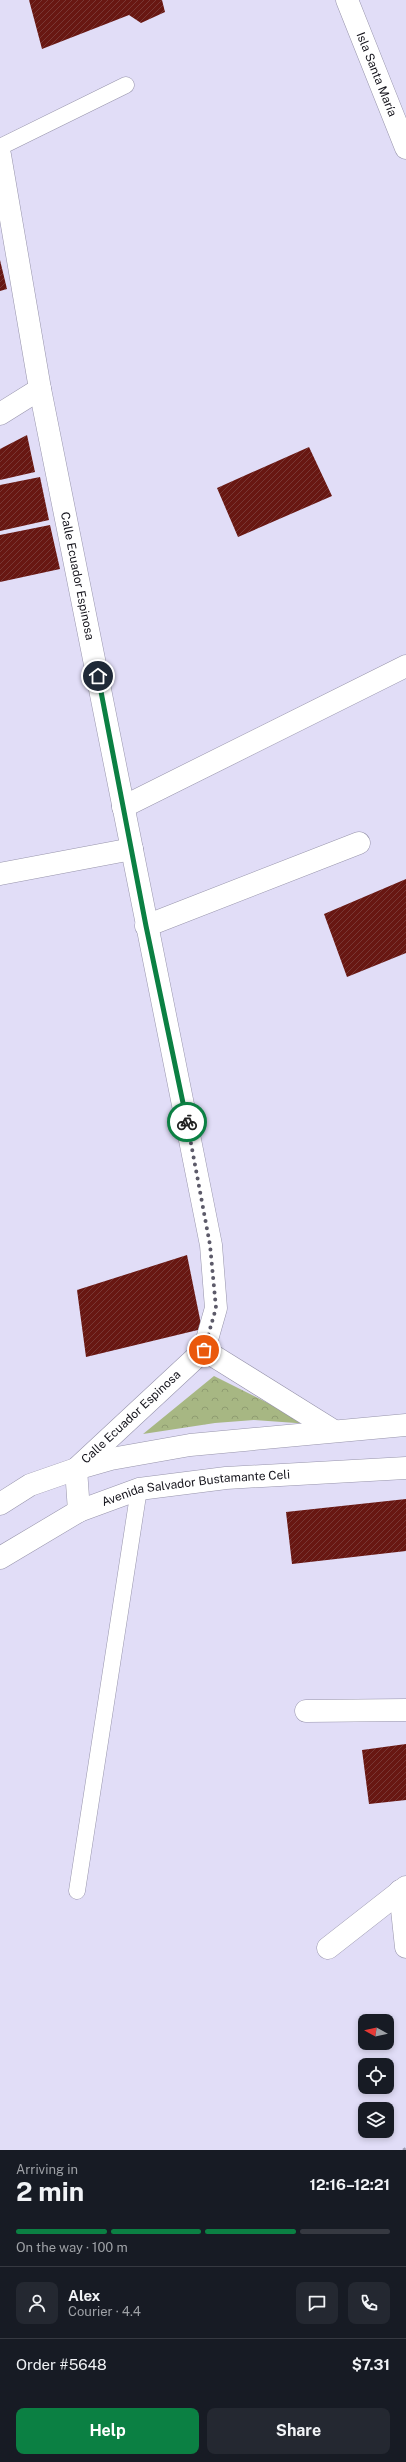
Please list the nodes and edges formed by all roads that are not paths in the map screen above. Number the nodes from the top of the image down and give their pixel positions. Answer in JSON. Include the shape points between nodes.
{"nodes":[{"id":1,"x":352,"y":1,"type":"edge"},
{"id":2,"x":126,"y":84,"type":"dead end"},
{"id":3,"x":0,"y":147,"type":"edge"},
{"id":4,"x":406,"y":148,"type":"edge"},
{"id":5,"x":0,"y":155,"type":"edge"},
{"id":6,"x":40,"y":389,"type":"junction"},
{"id":7,"x":0,"y":414,"type":"edge"},
{"id":8,"x":406,"y":666,"type":"edge"},
{"id":9,"x":124,"y":807,"type":"junction"},
{"id":10,"x":359,"y":843,"type":"dead end"},
{"id":11,"x":132,"y":849,"type":"junction"},
{"id":12,"x":0,"y":874,"type":"edge"},
{"id":13,"x":146,"y":926,"type":"junction"},
{"id":14,"x":204,"y":1350,"type":"junction"},
{"id":15,"x":406,"y":1425,"type":"edge"},
{"id":16,"x":334,"y":1431,"type":"junction"},
{"id":17,"x":406,"y":1468,"type":"edge"},
{"id":18,"x":76,"y":1469,"type":"junction"},
{"id":19,"x":139,"y":1489,"type":"junction"},
{"id":20,"x":0,"y":1504,"type":"edge"},
{"id":21,"x":79,"y":1511,"type":"junction"},
{"id":22,"x":0,"y":1558,"type":"edge"},
{"id":23,"x":406,"y":1710,"type":"edge"},
{"id":24,"x":306,"y":1711,"type":"dead end"},
{"id":25,"x":403,"y":1889,"type":"edge"},
{"id":26,"x":77,"y":1891,"type":"dead end"},
{"id":27,"x":406,"y":1947,"type":"edge"},
{"id":28,"x":328,"y":1948,"type":"dead end"}],
"edges":[{"from":1,"to":4,"type":"street","name":"Isla Santa María"},
{"from":2,"to":3,"type":"lane"},
{"from":5,"to":6,"type":"street","name":"Calle Ecuador Espinosa"},
{"from":6,"to":7,"type":"street"},
{"from":6,"to":9,"type":"street","name":"Calle Ecuador Espinosa"},
{"from":8,"to":9,"type":"street"},
{"from":9,"to":11,"type":"street","name":"Calle Ecuador Espinosa"},
{"from":10,"to":13,"type":"street"},
{"from":11,"to":12,"type":"street"},
{"from":11,"to":13,"type":"street","name":"Calle Ecuador Espinosa"},
{"from":13,"to":14,"type":"street","name":"Calle Ecuador Espinosa","via":[[210,1245],[216,1308]]},
{"from":14,"to":16,"type":"street"},
{"from":14,"to":18,"type":"street","name":"Calle Ecuador Espinosa"},
{"from":15,"to":16,"type":"street"},
{"from":16,"to":18,"type":"street","via":[[190,1445],[111,1459]]},
{"from":17,"to":19,"type":"street","name":"Avenida Salvador Bustamante Celi","via":[[226,1478]]},
{"from":18,"to":20,"type":"street","via":[[30,1485]]},
{"from":18,"to":21,"type":"street"},
{"from":19,"to":21,"type":"street","name":"Avenida Salvador Bustamante Celi"},
{"from":19,"to":26,"type":"lane"},
{"from":21,"to":22,"type":"street","name":"Avenida Salvador Bustamante Celi"},
{"from":23,"to":24,"type":"street"},
{"from":25,"to":27,"type":"street"},
{"from":25,"to":28,"type":"street"}]}
